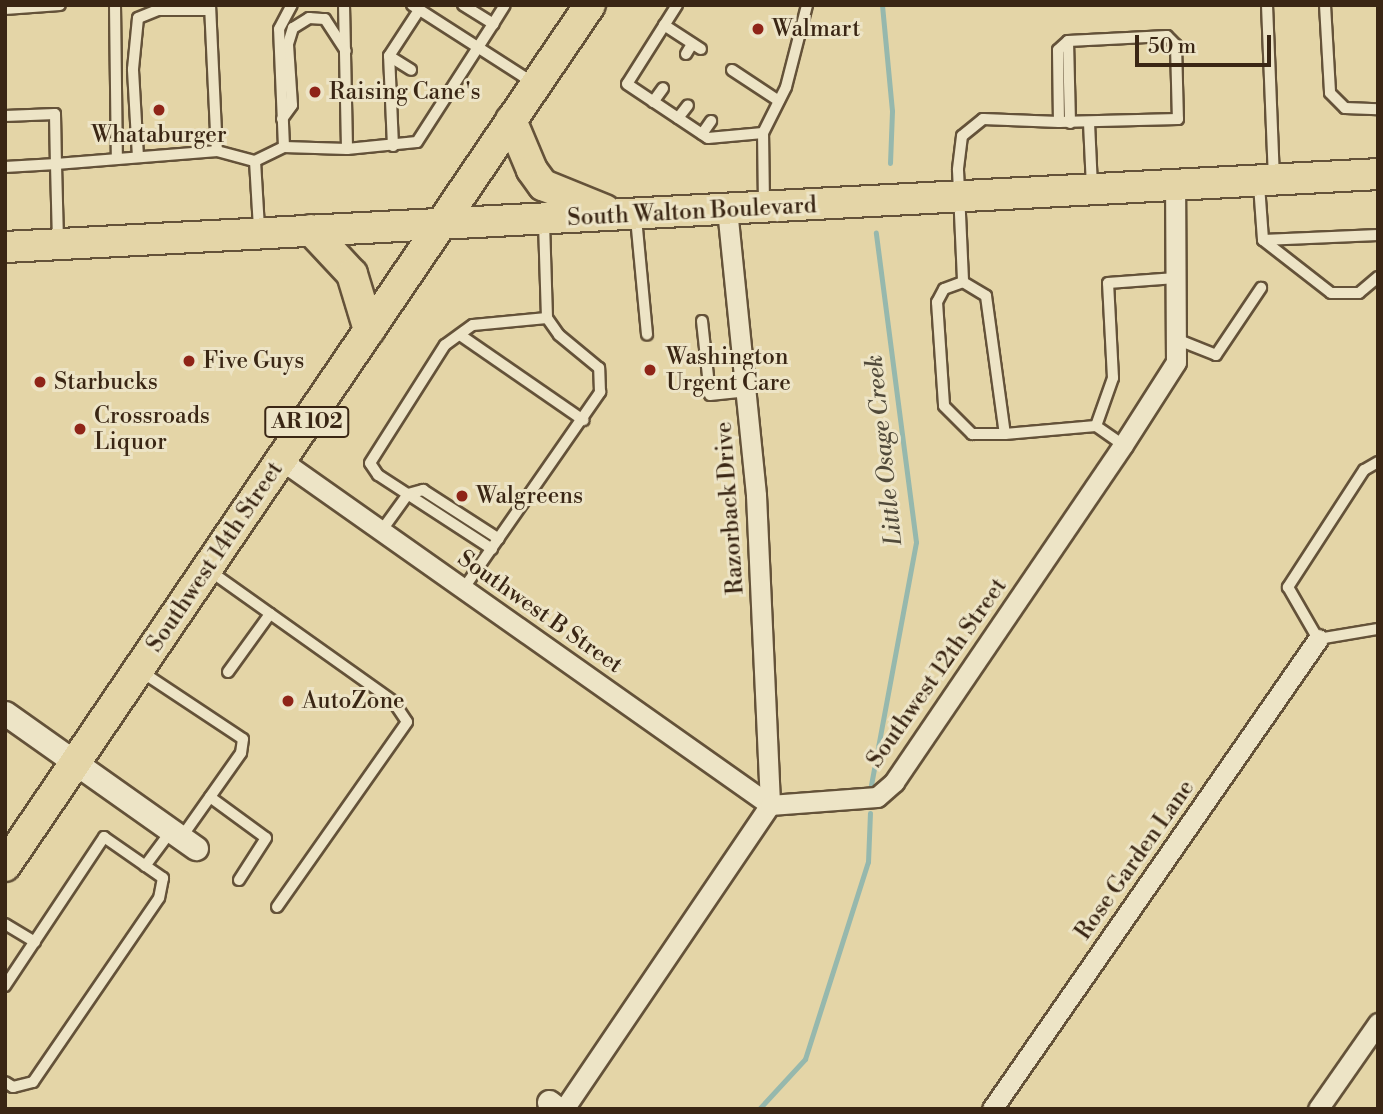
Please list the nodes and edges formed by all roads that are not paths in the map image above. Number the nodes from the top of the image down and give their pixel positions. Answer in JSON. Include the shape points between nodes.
{"nodes":[{"id":1,"x":60,"y":5,"type":"edge"},
{"id":2,"x":115,"y":5,"type":"edge"},
{"id":3,"x":292,"y":5,"type":"edge"},
{"id":4,"x":344,"y":5,"type":"edge"},
{"id":5,"x":463,"y":5,"type":"edge"},
{"id":6,"x":505,"y":5,"type":"edge"},
{"id":7,"x":590,"y":5,"type":"edge"},
{"id":8,"x":677,"y":5,"type":"edge"},
{"id":9,"x":807,"y":5,"type":"edge"},
{"id":10,"x":1266,"y":5,"type":"edge"},
{"id":11,"x":1325,"y":5,"type":"edge"},
{"id":12,"x":210,"y":8,"type":"edge"},
{"id":13,"x":415,"y":8,"type":"edge"},
{"id":14,"x":5,"y":9,"type":"edge"},
{"id":15,"x":493,"y":24,"type":"junction"},
{"id":16,"x":664,"y":25,"type":"junction"},
{"id":17,"x":1068,"y":41,"type":"junction"},
{"id":18,"x":478,"y":47,"type":"junction"},
{"id":19,"x":346,"y":51,"type":"junction"},
{"id":20,"x":686,"y":54,"type":"dead end"},
{"id":21,"x":390,"y":56,"type":"junction"},
{"id":22,"x":411,"y":70,"type":"dead end"},
{"id":23,"x":536,"y":84,"type":"junction"},
{"id":24,"x":734,"y":86,"type":"dead end"},
{"id":25,"x":663,"y":88,"type":"dead end"},
{"id":26,"x":779,"y":101,"type":"junction"},
{"id":27,"x":653,"y":102,"type":"junction"},
{"id":28,"x":688,"y":105,"type":"dead end"},
{"id":29,"x":1378,"y":109,"type":"edge"},
{"id":30,"x":5,"y":116,"type":"edge"},
{"id":31,"x":678,"y":118,"type":"junction"},
{"id":32,"x":282,"y":119,"type":"junction"},
{"id":33,"x":511,"y":120,"type":"junction"},
{"id":34,"x":711,"y":121,"type":"dead end"},
{"id":35,"x":1059,"y":122,"type":"junction"},
{"id":36,"x":1070,"y":123,"type":"junction"},
{"id":37,"x":1089,"y":123,"type":"junction"},
{"id":38,"x":763,"y":133,"type":"junction"},
{"id":39,"x":702,"y":134,"type":"junction"},
{"id":40,"x":393,"y":146,"type":"junction"},
{"id":41,"x":285,"y":147,"type":"junction"},
{"id":42,"x":347,"y":149,"type":"junction"},
{"id":43,"x":217,"y":151,"type":"junction"},
{"id":44,"x":138,"y":157,"type":"junction"},
{"id":45,"x":117,"y":159,"type":"junction"},
{"id":46,"x":255,"y":161,"type":"junction"},
{"id":47,"x":56,"y":164,"type":"junction"},
{"id":48,"x":5,"y":167,"type":"edge"},
{"id":49,"x":1378,"y":174,"type":"edge"},
{"id":50,"x":1266,"y":180,"type":"junction"},
{"id":51,"x":1175,"y":185,"type":"junction"},
{"id":52,"x":1092,"y":189,"type":"junction"},
{"id":53,"x":959,"y":197,"type":"junction"},
{"id":54,"x":764,"y":207,"type":"junction"},
{"id":55,"x":727,"y":209,"type":"junction"},
{"id":56,"x":628,"y":214,"type":"junction"},
{"id":57,"x":544,"y":221,"type":"junction"},
{"id":58,"x":442,"y":224,"type":"junction"},
{"id":59,"x":311,"y":230,"type":"junction"},
{"id":60,"x":259,"y":235,"type":"junction"},
{"id":61,"x":1378,"y":235,"type":"edge"},
{"id":62,"x":1263,"y":240,"type":"junction"},
{"id":63,"x":58,"y":245,"type":"junction"},
{"id":64,"x":5,"y":247,"type":"edge"},
{"id":65,"x":1378,"y":277,"type":"edge"},
{"id":66,"x":1176,"y":278,"type":"junction"},
{"id":67,"x":963,"y":282,"type":"junction"},
{"id":68,"x":1261,"y":288,"type":"dead end"},
{"id":69,"x":547,"y":318,"type":"junction"},
{"id":70,"x":702,"y":321,"type":"dead end"},
{"id":71,"x":369,"y":330,"type":"junction"},
{"id":72,"x":647,"y":334,"type":"dead end"},
{"id":73,"x":460,"y":335,"type":"junction"},
{"id":74,"x":1176,"y":339,"type":"junction"},
{"id":75,"x":746,"y":391,"type":"junction"},
{"id":76,"x":583,"y":420,"type":"junction"},
{"id":77,"x":1096,"y":426,"type":"junction"},
{"id":78,"x":1005,"y":435,"type":"junction"},
{"id":79,"x":1123,"y":445,"type":"junction"},
{"id":80,"x":281,"y":460,"type":"junction"},
{"id":81,"x":1378,"y":463,"type":"edge"},
{"id":82,"x":408,"y":494,"type":"junction"},
{"id":83,"x":383,"y":530,"type":"junction"},
{"id":84,"x":499,"y":539,"type":"junction"},
{"id":85,"x":492,"y":549,"type":"junction"},
{"id":86,"x":207,"y":569,"type":"junction"},
{"id":87,"x":464,"y":588,"type":"junction"},
{"id":88,"x":271,"y":614,"type":"junction"},
{"id":89,"x":1378,"y":629,"type":"edge"},
{"id":90,"x":1318,"y":639,"type":"junction"},
{"id":91,"x":138,"y":670,"type":"junction"},
{"id":92,"x":228,"y":672,"type":"dead end"},
{"id":93,"x":5,"y":713,"type":"edge"},
{"id":94,"x":76,"y":761,"type":"junction"},
{"id":95,"x":210,"y":797,"type":"junction"},
{"id":96,"x":770,"y":805,"type":"junction"},
{"id":97,"x":183,"y":839,"type":"junction"},
{"id":98,"x":5,"y":866,"type":"edge"},
{"id":99,"x":145,"y":866,"type":"junction"},
{"id":100,"x":239,"y":880,"type":"dead end"},
{"id":101,"x":277,"y":908,"type":"dead end"},
{"id":102,"x":5,"y":924,"type":"edge"},
{"id":103,"x":35,"y":942,"type":"junction"},
{"id":104,"x":5,"y":986,"type":"edge"},
{"id":105,"x":1378,"y":1023,"type":"edge"},
{"id":106,"x":5,"y":1082,"type":"edge"},
{"id":107,"x":557,"y":1107,"type":"edge"},
{"id":108,"x":992,"y":1109,"type":"edge"},
{"id":109,"x":1318,"y":1109,"type":"edge"}],
"edges":[{"from":1,"to":14,"type":"lane"},
{"from":2,"to":45,"type":"lane"},
{"from":3,"to":32,"type":"lane","via":[[279,29]]},
{"from":4,"to":19,"type":"lane"},
{"from":5,"to":15,"type":"lane"},
{"from":6,"to":15,"type":"lane"},
{"from":7,"to":23,"type":"main road","name":"Southwest 14th Street","number":"AR 102"},
{"from":8,"to":16,"type":"lane"},
{"from":9,"to":26,"type":"lane"},
{"from":10,"to":50,"type":"lane"},
{"from":11,"to":29,"type":"lane","via":[[1329,93],[1345,108]]},
{"from":12,"to":43,"type":"lane"},
{"from":12,"to":44,"type":"lane","via":[[158,10],[138,18],[133,69]]},
{"from":13,"to":18,"type":"lane"},
{"from":13,"to":21,"type":"lane"},
{"from":15,"to":18,"type":"lane"},
{"from":16,"to":20,"type":"lane","via":[[696,46]]},
{"from":16,"to":27,"type":"lane","via":[[626,85]]},
{"from":17,"to":35,"type":"lane","via":[[1058,50]]},
{"from":17,"to":36,"type":"lane"},
{"from":17,"to":37,"type":"lane","via":[[1167,36],[1177,46],[1178,119]]},
{"from":18,"to":23,"type":"lane"},
{"from":18,"to":40,"type":"lane","via":[[444,91],[417,142]]},
{"from":19,"to":32,"type":"lane","via":[[325,19],[309,18],[293,28],[288,44],[292,104]]},
{"from":19,"to":42,"type":"lane"},
{"from":21,"to":22,"type":"lane"},
{"from":21,"to":40,"type":"lane"},
{"from":23,"to":33,"type":"main road","name":"Southwest 14th Street","number":"AR 102"},
{"from":24,"to":26,"type":"lane","via":[[736,74]]},
{"from":25,"to":27,"type":"lane"},
{"from":26,"to":38,"type":"lane"},
{"from":27,"to":31,"type":"lane"},
{"from":28,"to":31,"type":"lane"},
{"from":30,"to":47,"type":"lane","via":[[55,114]]},
{"from":31,"to":39,"type":"lane"},
{"from":32,"to":41,"type":"lane"},
{"from":33,"to":56,"type":"main road","via":[[543,185],[560,196]]},
{"from":33,"to":58,"type":"main road","name":"Southwest 14th Street","number":"AR 102"},
{"from":34,"to":39,"type":"lane"},
{"from":35,"to":36,"type":"lane"},
{"from":35,"to":53,"type":"lane","via":[[983,119],[970,127],[962,136]]},
{"from":36,"to":37,"type":"lane"},
{"from":37,"to":52,"type":"lane"},
{"from":38,"to":39,"type":"lane","via":[[708,138]]},
{"from":38,"to":54,"type":"lane"},
{"from":40,"to":42,"type":"lane"},
{"from":41,"to":42,"type":"lane"},
{"from":41,"to":46,"type":"lane"},
{"from":43,"to":44,"type":"lane"},
{"from":43,"to":46,"type":"lane"},
{"from":44,"to":45,"type":"lane"},
{"from":45,"to":47,"type":"lane"},
{"from":46,"to":60,"type":"lane"},
{"from":47,"to":48,"type":"lane"},
{"from":47,"to":63,"type":"lane"},
{"from":49,"to":50,"type":"main road","name":"South Walton Boulevard"},
{"from":50,"to":51,"type":"main road","name":"South Walton Boulevard"},
{"from":50,"to":62,"type":"lane"},
{"from":51,"to":52,"type":"main road","name":"South Walton Boulevard"},
{"from":51,"to":66,"type":"street","name":"Southwest 12th Street"},
{"from":52,"to":53,"type":"main road","name":"South Walton Boulevard"},
{"from":53,"to":54,"type":"main road","name":"South Walton Boulevard"},
{"from":53,"to":67,"type":"lane"},
{"from":54,"to":55,"type":"main road","name":"South Walton Boulevard"},
{"from":55,"to":56,"type":"main road","name":"South Walton Boulevard"},
{"from":55,"to":75,"type":"street","name":"Razorback Drive"},
{"from":56,"to":57,"type":"main road","name":"South Walton Boulevard"},
{"from":56,"to":72,"type":"lane"},
{"from":57,"to":58,"type":"main road","name":"South Walton Boulevard"},
{"from":57,"to":69,"type":"lane"},
{"from":58,"to":59,"type":"main road","name":"South Walton Boulevard"},
{"from":58,"to":71,"type":"main road","name":"Southwest 14th Street","number":"AR 102"},
{"from":59,"to":60,"type":"main road","name":"South Walton Boulevard"},
{"from":59,"to":71,"type":"main road","via":[[352,274]]},
{"from":60,"to":63,"type":"main road","name":"South Walton Boulevard"},
{"from":61,"to":62,"type":"lane"},
{"from":62,"to":65,"type":"lane","via":[[1331,293],[1359,293]]},
{"from":63,"to":64,"type":"main road","name":"South Walton Boulevard"},
{"from":66,"to":74,"type":"street","name":"Southwest 12th Street"},
{"from":66,"to":77,"type":"lane","via":[[1108,283],[1113,378]]},
{"from":67,"to":78,"type":"lane","via":[[986,296],[989,306]]},
{"from":67,"to":78,"type":"lane","via":[[944,289],[937,302],[944,406],[972,435]]},
{"from":68,"to":74,"type":"lane","via":[[1216,355]]},
{"from":69,"to":73,"type":"lane","via":[[473,325]]},
{"from":69,"to":76,"type":"lane","via":[[559,335],[599,368],[600,392]]},
{"from":70,"to":75,"type":"lane","via":[[710,395]]},
{"from":71,"to":80,"type":"main road","name":"Southwest 14th Street","number":"AR 102"},
{"from":73,"to":76,"type":"lane"},
{"from":73,"to":82,"type":"lane","via":[[445,345],[373,454],[373,469]]},
{"from":74,"to":79,"type":"street","name":"Southwest 12th Street","via":[[1176,362]]},
{"from":75,"to":96,"type":"street","name":"Razorback Drive","via":[[756,495]]},
{"from":76,"to":84,"type":"lane"},
{"from":77,"to":78,"type":"lane"},
{"from":77,"to":79,"type":"lane"},
{"from":79,"to":96,"type":"street","name":"Southwest 12th Street","via":[[894,782],[877,797]]},
{"from":80,"to":83,"type":"street","name":"Southwest B Street"},
{"from":80,"to":86,"type":"main road","name":"Southwest 14th Street","number":"AR 102"},
{"from":81,"to":90,"type":"lane","via":[[1364,470],[1288,587]]},
{"from":82,"to":83,"type":"lane"},
{"from":82,"to":84,"type":"lane","via":[[423,490]]},
{"from":82,"to":85,"type":"lane"},
{"from":83,"to":87,"type":"street","name":"Southwest B Street"},
{"from":84,"to":85,"type":"lane"},
{"from":85,"to":87,"type":"lane"},
{"from":86,"to":88,"type":"lane"},
{"from":86,"to":91,"type":"main road","name":"Southwest 14th Street","number":"AR 102"},
{"from":87,"to":96,"type":"street","name":"Southwest B Street"},
{"from":88,"to":92,"type":"lane"},
{"from":88,"to":101,"type":"lane","via":[[393,701],[407,722]]},
{"from":89,"to":90,"type":"lane"},
{"from":90,"to":108,"type":"street","name":"Rose Garden Lane"},
{"from":91,"to":94,"type":"main road","name":"Southwest 14th Street","number":"AR 102"},
{"from":91,"to":95,"type":"lane","via":[[243,739],[241,753]]},
{"from":93,"to":94,"type":"street"},
{"from":94,"to":97,"type":"street"},
{"from":94,"to":98,"type":"main road","name":"Southwest 14th Street","number":"AR 102"},
{"from":95,"to":97,"type":"lane"},
{"from":95,"to":100,"type":"lane","via":[[266,838]]},
{"from":96,"to":107,"type":"street"},
{"from":97,"to":99,"type":"lane"},
{"from":99,"to":103,"type":"lane","via":[[104,837]]},
{"from":99,"to":106,"type":"lane","via":[[163,878],[159,898],[33,1082],[13,1087]]},
{"from":102,"to":103,"type":"lane"},
{"from":103,"to":104,"type":"lane"},
{"from":105,"to":109,"type":"street"}]}
